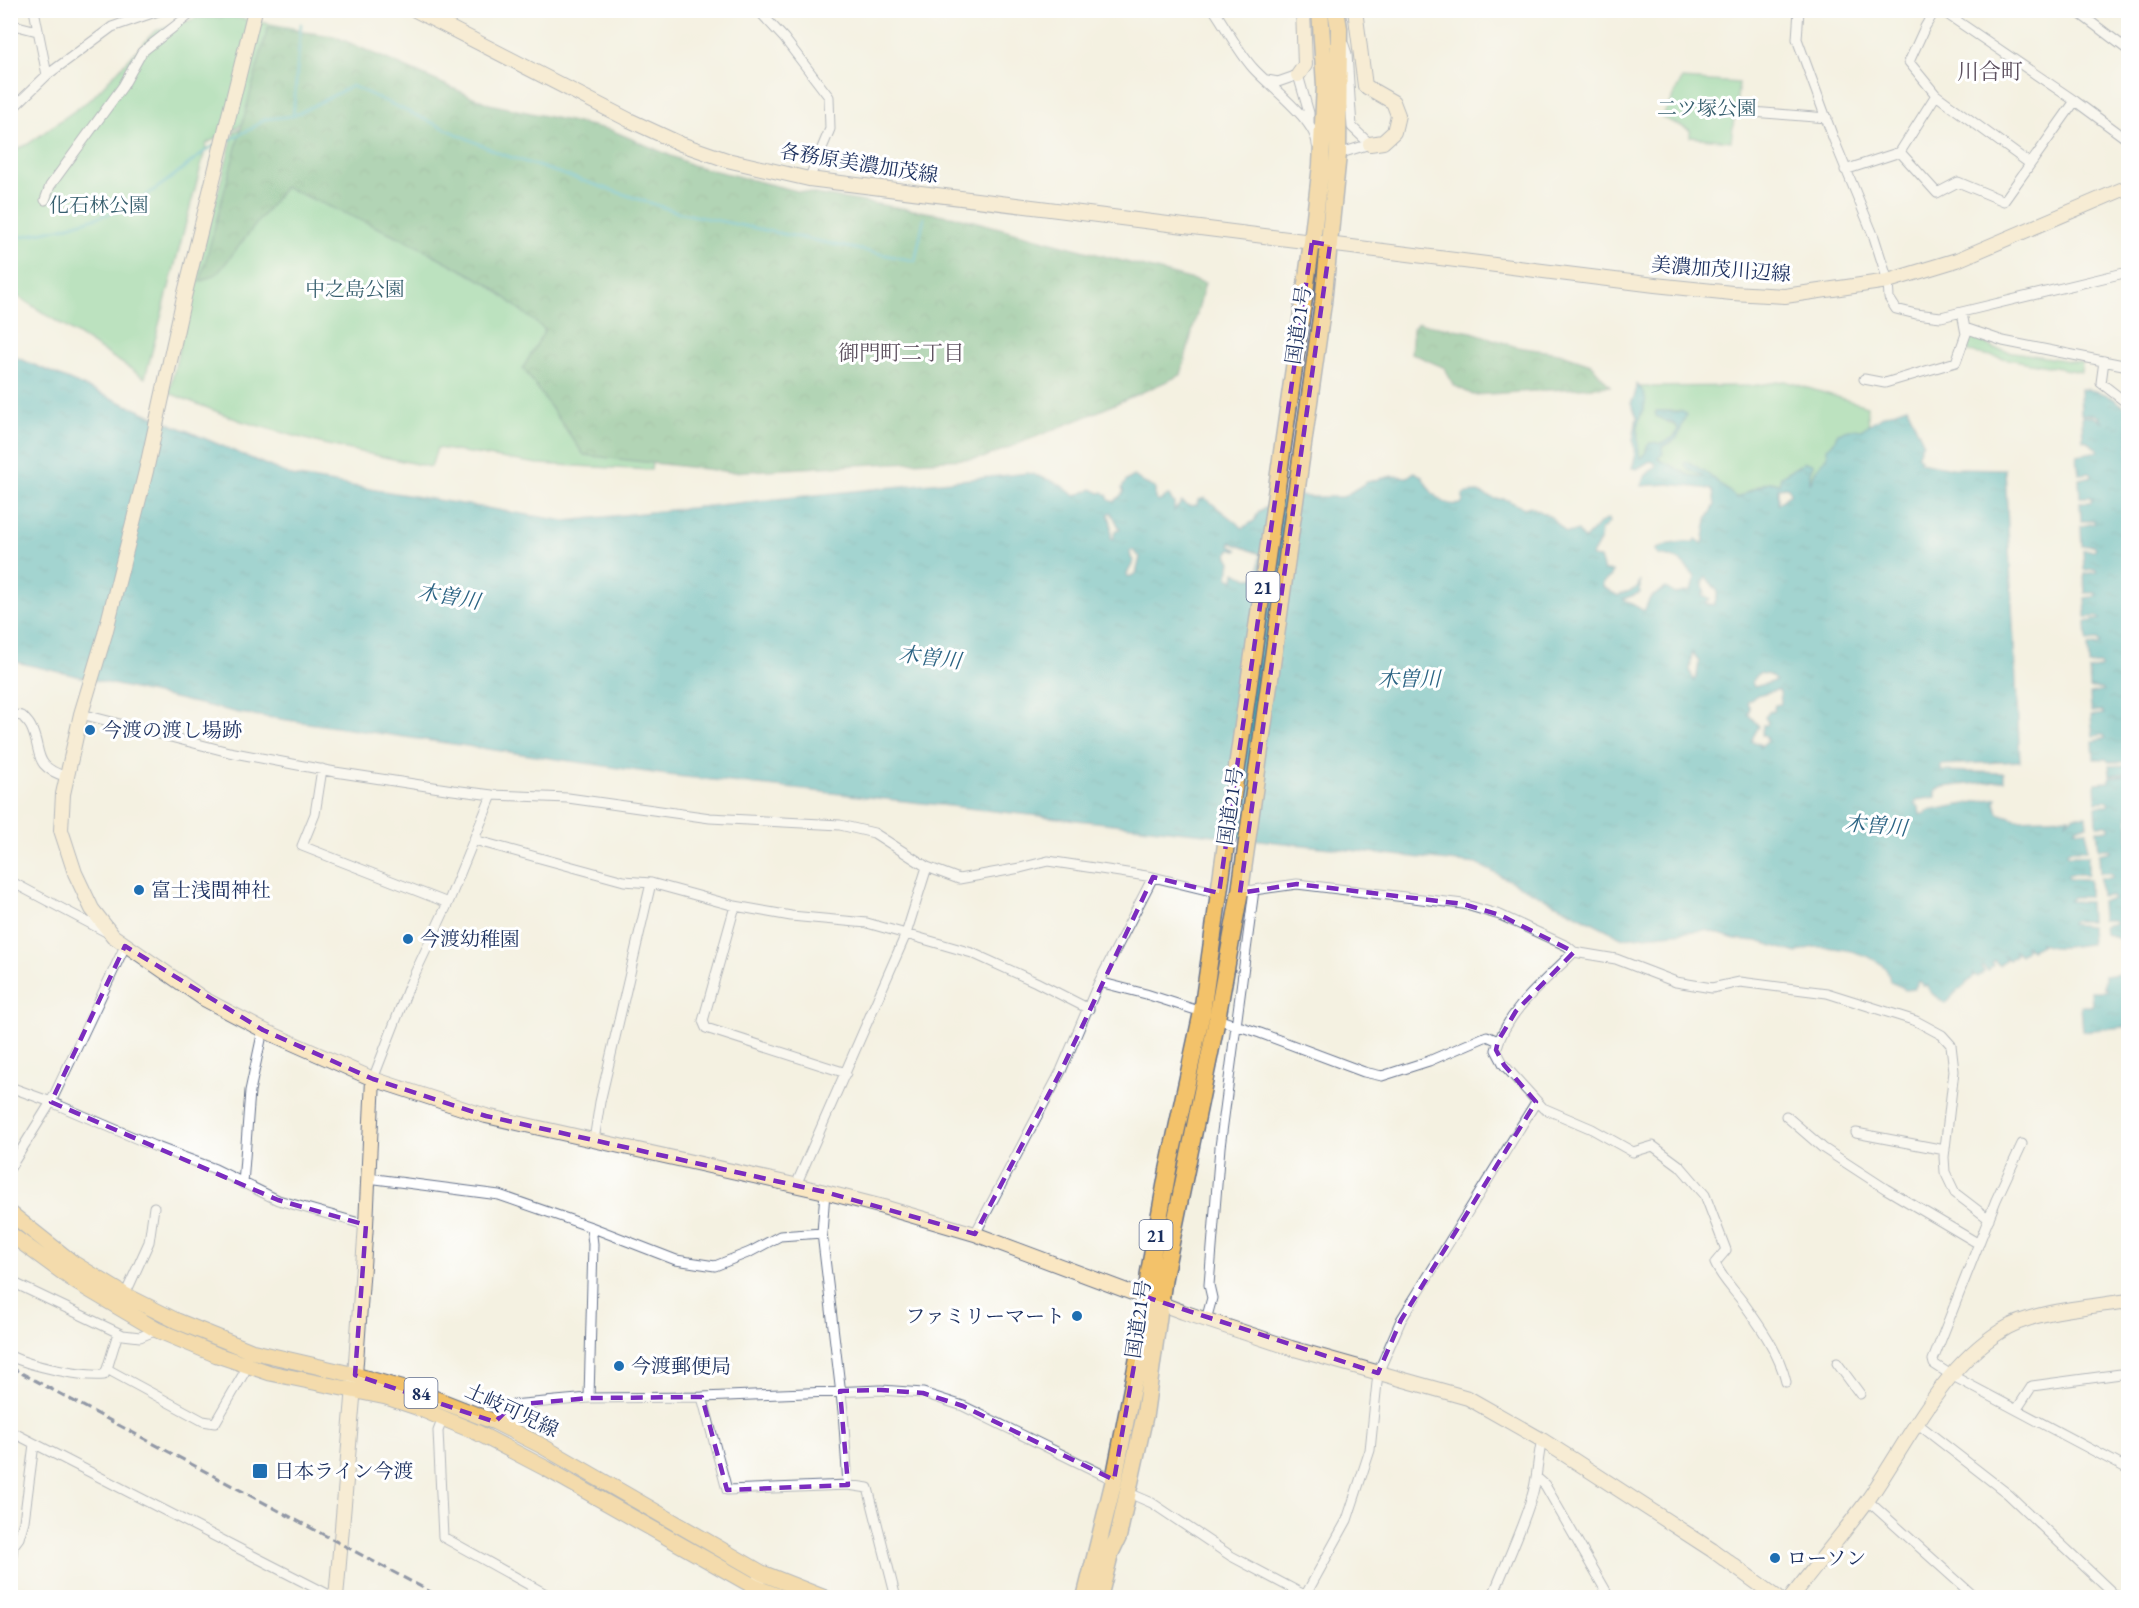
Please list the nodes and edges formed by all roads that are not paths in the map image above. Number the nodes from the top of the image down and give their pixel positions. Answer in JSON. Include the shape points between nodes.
{"nodes":[{"id":1,"x":34,"y":10,"type":"edge"},
{"id":2,"x":161,"y":10,"type":"edge"},
{"id":3,"x":224,"y":10,"type":"edge"},
{"id":4,"x":255,"y":10,"type":"edge"},
{"id":5,"x":415,"y":10,"type":"edge"},
{"id":6,"x":758,"y":10,"type":"edge"},
{"id":7,"x":1214,"y":10,"type":"edge"},
{"id":8,"x":1303,"y":10,"type":"edge"},
{"id":9,"x":1320,"y":10,"type":"edge"},
{"id":10,"x":1336,"y":10,"type":"edge"},
{"id":11,"x":1356,"y":10,"type":"edge"},
{"id":12,"x":1798,"y":10,"type":"edge"},
{"id":13,"x":1935,"y":10,"type":"edge"},
{"id":14,"x":1941,"y":10,"type":"edge"},
{"id":15,"x":2075,"y":10,"type":"edge"},
{"id":16,"x":192,"y":11,"type":"edge"},
{"id":17,"x":10,"y":24,"type":"edge"},
{"id":18,"x":1339,"y":28,"type":"junction"},
{"id":19,"x":37,"y":31,"type":"junction"},
{"id":20,"x":2128,"y":50,"type":"edge"},
{"id":21,"x":47,"y":75,"type":"junction"},
{"id":22,"x":1298,"y":75,"type":"junction"},
{"id":23,"x":1267,"y":80,"type":"junction"},
{"id":24,"x":1936,"y":95,"type":"junction"},
{"id":25,"x":2075,"y":100,"type":"junction"},
{"id":26,"x":10,"y":111,"type":"edge"},
{"id":27,"x":1739,"y":111,"type":"dead end"},
{"id":28,"x":1827,"y":118,"type":"junction"},
{"id":29,"x":1309,"y":124,"type":"junction"},
{"id":30,"x":2128,"y":140,"type":"edge"},
{"id":31,"x":1370,"y":144,"type":"junction"},
{"id":32,"x":1900,"y":152,"type":"junction"},
{"id":33,"x":1338,"y":154,"type":"junction"},
{"id":34,"x":2029,"y":163,"type":"junction"},
{"id":35,"x":1321,"y":165,"type":"junction"},
{"id":36,"x":1845,"y":170,"type":"junction"},
{"id":37,"x":809,"y":179,"type":"junction"},
{"id":38,"x":2128,"y":187,"type":"edge"},
{"id":39,"x":45,"y":200,"type":"dead end"},
{"id":40,"x":1312,"y":242,"type":"junction"},
{"id":41,"x":1330,"y":245,"type":"junction"},
{"id":42,"x":2128,"y":272,"type":"edge"},
{"id":43,"x":1887,"y":281,"type":"junction"},
{"id":44,"x":1962,"y":313,"type":"junction"},
{"id":45,"x":1965,"y":328,"type":"junction"},
{"id":46,"x":2104,"y":361,"type":"junction"},
{"id":47,"x":2128,"y":366,"type":"edge"},
{"id":48,"x":1864,"y":378,"type":"dead end"},
{"id":49,"x":2128,"y":404,"type":"edge"},
{"id":50,"x":10,"y":714,"type":"edge"},
{"id":51,"x":81,"y":714,"type":"junction"},
{"id":52,"x":322,"y":769,"type":"junction"},
{"id":53,"x":67,"y":777,"type":"junction"},
{"id":54,"x":492,"y":795,"type":"junction"},
{"id":55,"x":474,"y":840,"type":"junction"},
{"id":56,"x":927,"y":867,"type":"junction"},
{"id":57,"x":1153,"y":877,"type":"junction"},
{"id":58,"x":10,"y":881,"type":"edge"},
{"id":59,"x":651,"y":883,"type":"junction"},
{"id":60,"x":1245,"y":885,"type":"junction"},
{"id":61,"x":1219,"y":893,"type":"junction"},
{"id":62,"x":448,"y":903,"type":"junction"},
{"id":63,"x":735,"y":906,"type":"junction"},
{"id":64,"x":906,"y":934,"type":"junction"},
{"id":65,"x":112,"y":936,"type":"junction"},
{"id":66,"x":125,"y":946,"type":"junction"},
{"id":67,"x":1574,"y":952,"type":"junction"},
{"id":68,"x":1099,"y":982,"type":"junction"},
{"id":69,"x":1089,"y":1009,"type":"junction"},
{"id":70,"x":1210,"y":1016,"type":"junction"},
{"id":71,"x":1235,"y":1025,"type":"junction"},
{"id":72,"x":263,"y":1030,"type":"junction"},
{"id":73,"x":1498,"y":1041,"type":"junction"},
{"id":74,"x":846,"y":1073,"type":"junction"},
{"id":75,"x":373,"y":1079,"type":"junction"},
{"id":76,"x":10,"y":1087,"type":"edge"},
{"id":77,"x":51,"y":1102,"type":"junction"},
{"id":78,"x":1536,"y":1102,"type":"junction"},
{"id":79,"x":1786,"y":1116,"type":"dead end"},
{"id":80,"x":1856,"y":1133,"type":"dead end"},
{"id":81,"x":594,"y":1140,"type":"junction"},
{"id":82,"x":2022,"y":1144,"type":"dead end"},
{"id":83,"x":1945,"y":1150,"type":"junction"},
{"id":84,"x":10,"y":1168,"type":"edge"},
{"id":85,"x":368,"y":1178,"type":"junction"},
{"id":86,"x":243,"y":1184,"type":"junction"},
{"id":87,"x":796,"y":1185,"type":"junction"},
{"id":88,"x":825,"y":1192,"type":"junction"},
{"id":89,"x":154,"y":1208,"type":"dead end"},
{"id":90,"x":10,"y":1213,"type":"edge"},
{"id":91,"x":1989,"y":1219,"type":"junction"},
{"id":92,"x":366,"y":1225,"type":"junction"},
{"id":93,"x":591,"y":1227,"type":"junction"},
{"id":94,"x":822,"y":1233,"type":"junction"},
{"id":95,"x":10,"y":1234,"type":"edge"},
{"id":96,"x":975,"y":1234,"type":"junction"},
{"id":97,"x":1979,"y":1244,"type":"junction"},
{"id":98,"x":10,"y":1281,"type":"edge"},
{"id":99,"x":125,"y":1295,"type":"junction"},
{"id":100,"x":1154,"y":1301,"type":"junction"},
{"id":101,"x":2128,"y":1301,"type":"edge"},
{"id":102,"x":1206,"y":1320,"type":"junction"},
{"id":103,"x":157,"y":1330,"type":"junction"},
{"id":104,"x":118,"y":1333,"type":"junction"},
{"id":105,"x":10,"y":1356,"type":"edge"},
{"id":106,"x":1837,"y":1363,"type":"dead end"},
{"id":107,"x":245,"y":1364,"type":"junction"},
{"id":108,"x":107,"y":1369,"type":"junction"},
{"id":109,"x":1378,"y":1373,"type":"junction"},
{"id":110,"x":2128,"y":1373,"type":"edge"},
{"id":111,"x":1951,"y":1375,"type":"junction"},
{"id":112,"x":354,"y":1382,"type":"junction"},
{"id":113,"x":1786,"y":1382,"type":"dead end"},
{"id":114,"x":840,"y":1391,"type":"junction"},
{"id":115,"x":1860,"y":1394,"type":"dead end"},
{"id":116,"x":702,"y":1397,"type":"junction"},
{"id":117,"x":589,"y":1398,"type":"junction"},
{"id":118,"x":2017,"y":1409,"type":"junction"},
{"id":119,"x":443,"y":1418,"type":"junction"},
{"id":120,"x":495,"y":1422,"type":"junction"},
{"id":121,"x":1918,"y":1424,"type":"junction"},
{"id":122,"x":10,"y":1431,"type":"edge"},
{"id":123,"x":1542,"y":1440,"type":"junction"},
{"id":124,"x":34,"y":1444,"type":"junction"},
{"id":125,"x":2128,"y":1469,"type":"edge"},
{"id":126,"x":1537,"y":1478,"type":"junction"},
{"id":127,"x":1114,"y":1480,"type":"junction"},
{"id":128,"x":848,"y":1485,"type":"junction"},
{"id":129,"x":1129,"y":1493,"type":"junction"},
{"id":130,"x":1867,"y":1500,"type":"junction"},
{"id":131,"x":1118,"y":1537,"type":"junction"},
{"id":132,"x":11,"y":1545,"type":"edge"},
{"id":133,"x":10,"y":1569,"type":"edge"},
{"id":134,"x":755,"y":1586,"type":"edge"},
{"id":135,"x":2109,"y":1589,"type":"junction"},
{"id":136,"x":1306,"y":1597,"type":"edge"},
{"id":137,"x":336,"y":1598,"type":"edge"},
{"id":138,"x":553,"y":1598,"type":"edge"},
{"id":139,"x":783,"y":1598,"type":"edge"},
{"id":140,"x":825,"y":1598,"type":"edge"},
{"id":141,"x":896,"y":1598,"type":"edge"},
{"id":142,"x":1085,"y":1598,"type":"edge"},
{"id":143,"x":1099,"y":1598,"type":"edge"},
{"id":144,"x":1112,"y":1598,"type":"edge"},
{"id":145,"x":1492,"y":1598,"type":"edge"},
{"id":146,"x":1610,"y":1598,"type":"edge"},
{"id":147,"x":1778,"y":1598,"type":"edge"},
{"id":148,"x":1791,"y":1598,"type":"edge"},
{"id":149,"x":1976,"y":1598,"type":"edge"},
{"id":150,"x":2102,"y":1598,"type":"edge"},
{"id":151,"x":2118,"y":1598,"type":"edge"}],
"edges":[{"from":1,"to":19,"type":"street"},
{"from":2,"to":21,"type":"street","via":[[112,27]]},
{"from":3,"to":16,"type":"street"},
{"from":4,"to":51,"type":"street","via":[[105,634]]},
{"from":5,"to":37,"type":"street","name":"各務原美濃加茂線","via":[[681,144],[728,160]]},
{"from":6,"to":37,"type":"street","via":[[829,97],[830,129]]},
{"from":7,"to":23,"type":"street","via":[[1253,69]]},
{"from":8,"to":22,"type":"street","via":[[1305,64]]},
{"from":9,"to":35,"type":"highway","name":"国道21号","number":"21","via":[[1324,85]]},
{"from":10,"to":18,"type":"highway","name":"国道21号","number":"21"},
{"from":11,"to":31,"type":"street","via":[[1365,87],[1393,102],[1398,115],[1394,132],[1383,142]]},
{"from":12,"to":28,"type":"street","via":[[1797,39]]},
{"from":13,"to":24,"type":"street","via":[[1909,62]]},
{"from":14,"to":25,"type":"street"},
{"from":15,"to":20,"type":"street"},
{"from":16,"to":39,"type":"street","via":[[142,52],[123,86],[50,186]]},
{"from":17,"to":19,"type":"street"},
{"from":18,"to":31,"type":"street","via":[[1347,54],[1352,127]]},
{"from":18,"to":33,"type":"highway","name":"国道21号","number":"21"},
{"from":19,"to":21,"type":"street"},
{"from":21,"to":26,"type":"street"},
{"from":22,"to":23,"type":"street","via":[[1278,82]]},
{"from":22,"to":29,"type":"street"},
{"from":23,"to":29,"type":"street"},
{"from":24,"to":32,"type":"street"},
{"from":24,"to":34,"type":"street"},
{"from":25,"to":30,"type":"street"},
{"from":25,"to":34,"type":"street"},
{"from":27,"to":28,"type":"street"},
{"from":28,"to":36,"type":"street"},
{"from":29,"to":35,"type":"street","via":[[1316,137]]},
{"from":31,"to":33,"type":"street"},
{"from":32,"to":34,"type":"street","via":[[1937,193],[1958,182],[2004,201]]},
{"from":32,"to":36,"type":"street"},
{"from":33,"to":41,"type":"highway","name":"国道21号","number":"21"},
{"from":35,"to":40,"type":"highway","name":"国道21号","number":"21"},
{"from":36,"to":43,"type":"street","via":[[1874,237]]},
{"from":37,"to":40,"type":"street","name":"各務原美濃加茂線"},
{"from":38,"to":43,"type":"street","name":"美濃加茂川辺線","via":[[1957,260]]},
{"from":40,"to":41,"type":"street","name":"各務原美濃加茂線"},
{"from":40,"to":61,"type":"highway","name":"国道21号","number":"21"},
{"from":41,"to":43,"type":"street","name":"美濃加茂川辺線","via":[[1732,293],[1785,296]]},
{"from":41,"to":60,"type":"highway","name":"国道21号","number":"21"},
{"from":42,"to":44,"type":"street"},
{"from":43,"to":44,"type":"street","via":[[1889,298],[1896,309],[1941,317]]},
{"from":44,"to":45,"type":"street"},
{"from":45,"to":46,"type":"street","via":[[2003,341]]},
{"from":45,"to":48,"type":"street","via":[[1956,362],[1885,383]]},
{"from":46,"to":47,"type":"street"},
{"from":46,"to":49,"type":"street","via":[[2101,383]]},
{"from":50,"to":53,"type":"street","via":[[22,716],[31,726],[38,757],[44,765]]},
{"from":51,"to":52,"type":"street","via":[[229,752]]},
{"from":51,"to":53,"type":"street"},
{"from":52,"to":54,"type":"street"},
{"from":52,"to":62,"type":"street","via":[[315,814],[302,846]]},
{"from":53,"to":65,"type":"street","via":[[61,830],[87,900]]},
{"from":54,"to":55,"type":"street"},
{"from":54,"to":56,"type":"street","via":[[568,798],[710,818],[840,825],[874,833]]},
{"from":55,"to":59,"type":"street","via":[[624,881]]},
{"from":55,"to":62,"type":"street"},
{"from":56,"to":57,"type":"street","via":[[959,879],[1048,861]]},
{"from":56,"to":64,"type":"street"},
{"from":57,"to":61,"type":"street"},
{"from":57,"to":68,"type":"street"},
{"from":58,"to":65,"type":"street"},
{"from":59,"to":63,"type":"street"},
{"from":59,"to":81,"type":"street"},
{"from":60,"to":67,"type":"street","via":[[1297,884],[1463,904],[1500,915]]},
{"from":60,"to":70,"type":"highway","name":"国道21号","number":"21"},
{"from":60,"to":71,"type":"street"},
{"from":61,"to":70,"type":"highway","name":"国道21号","number":"21"},
{"from":62,"to":75,"type":"street","via":[[409,986]]},
{"from":63,"to":64,"type":"street","via":[[867,923]]},
{"from":63,"to":74,"type":"street","via":[[703,1021],[706,1028]]},
{"from":64,"to":69,"type":"street","via":[[972,953]]},
{"from":64,"to":74,"type":"street"},
{"from":65,"to":66,"type":"street"},
{"from":66,"to":72,"type":"street","via":[[204,999]]},
{"from":66,"to":77,"type":"street"},
{"from":67,"to":73,"type":"street","via":[[1516,1011]]},
{"from":67,"to":83,"type":"street","via":[[1616,959],[1676,982],[1712,988],[1740,982],[1827,993],[1916,1021],[1942,1035],[1951,1045],[1954,1071]]},
{"from":68,"to":69,"type":"street"},
{"from":68,"to":70,"type":"street"},
{"from":69,"to":96,"type":"street","via":[[1061,1071]]},
{"from":70,"to":71,"type":"street"},
{"from":70,"to":100,"type":"highway","name":"国道21号","number":"21","via":[[1168,1170],[1149,1272]]},
{"from":71,"to":73,"type":"street","via":[[1382,1076],[1487,1036]]},
{"from":71,"to":102,"type":"street","via":[[1220,1147],[1209,1285],[1211,1304]]},
{"from":72,"to":75,"type":"street"},
{"from":72,"to":86,"type":"street","via":[[250,1091]]},
{"from":73,"to":78,"type":"street","via":[[1496,1050],[1504,1065]]},
{"from":74,"to":87,"type":"street"},
{"from":75,"to":81,"type":"street","via":[[486,1116]]},
{"from":75,"to":85,"type":"street"},
{"from":76,"to":77,"type":"street"},
{"from":77,"to":84,"type":"street"},
{"from":77,"to":86,"type":"street"},
{"from":78,"to":109,"type":"street","via":[[1401,1320]]},
{"from":78,"to":113,"type":"street","via":[[1633,1152],[1653,1146],[1680,1166],[1705,1195],[1726,1250],[1715,1263],[1720,1275],[1767,1338],[1781,1362]]},
{"from":79,"to":97,"type":"street","via":[[1823,1148]]},
{"from":80,"to":83,"type":"street"},
{"from":81,"to":87,"type":"street"},
{"from":82,"to":91,"type":"street"},
{"from":83,"to":91,"type":"street","via":[[1945,1172],[1955,1193]]},
{"from":85,"to":92,"type":"street"},
{"from":85,"to":93,"type":"street","via":[[499,1194]]},
{"from":86,"to":92,"type":"street","via":[[296,1206]]},
{"from":87,"to":88,"type":"street"},
{"from":88,"to":94,"type":"street"},
{"from":88,"to":96,"type":"street"},
{"from":89,"to":99,"type":"street","via":[[149,1242]]},
{"from":90,"to":99,"type":"main road","name":"土岐可児線","number":"84","via":[[73,1263]]},
{"from":91,"to":97,"type":"street"},
{"from":92,"to":112,"type":"street"},
{"from":93,"to":94,"type":"street","via":[[676,1260],[715,1266],[780,1236]]},
{"from":93,"to":117,"type":"street"},
{"from":94,"to":114,"type":"street"},
{"from":95,"to":103,"type":"main road","name":"土岐可児線","number":"84","via":[[76,1282]]},
{"from":96,"to":100,"type":"street"},
{"from":97,"to":111,"type":"street","via":[[1933,1360]]},
{"from":98,"to":104,"type":"street"},
{"from":99,"to":112,"type":"main road","name":"土岐可児線","number":"84","via":[[251,1351]]},
{"from":100,"to":102,"type":"street"},
{"from":100,"to":127,"type":"highway","name":"国道21号","number":"21","via":[[1143,1332]]},
{"from":100,"to":129,"type":"highway","name":"国道21号","number":"21","via":[[1145,1414]]},
{"from":101,"to":111,"type":"street","via":[[2058,1311],[2021,1322],[2002,1330]]},
{"from":102,"to":109,"type":"street"},
{"from":103,"to":104,"type":"street","via":[[140,1337]]},
{"from":103,"to":107,"type":"main road","name":"土岐可児線","number":"84"},
{"from":104,"to":108,"type":"street"},
{"from":105,"to":108,"type":"street","via":[[92,1376],[104,1375]]},
{"from":106,"to":115,"type":"street"},
{"from":107,"to":108,"type":"street","via":[[244,1373],[215,1423],[203,1421]]},
{"from":107,"to":112,"type":"main road","name":"土岐可児線","number":"84","via":[[325,1386]]},
{"from":109,"to":123,"type":"street","via":[[1468,1398]]},
{"from":109,"to":136,"type":"street","via":[[1370,1450],[1351,1510]]},
{"from":110,"to":118,"type":"street","via":[[2032,1386]]},
{"from":111,"to":118,"type":"street"},
{"from":111,"to":121,"type":"street"},
{"from":112,"to":119,"type":"main road","name":"土岐可児線","number":"84"},
{"from":112,"to":120,"type":"main road","name":"土岐可児線","number":"84","via":[[426,1395]]},
{"from":112,"to":137,"type":"street"},
{"from":114,"to":116,"type":"street"},
{"from":114,"to":127,"type":"street","via":[[923,1393],[963,1406]]},
{"from":114,"to":128,"type":"street"},
{"from":116,"to":117,"type":"street"},
{"from":116,"to":128,"type":"street","via":[[727,1490]]},
{"from":117,"to":120,"type":"street","via":[[512,1405]]},
{"from":118,"to":125,"type":"street"},
{"from":119,"to":134,"type":"main road","name":"土岐可児線","number":"84","via":[[547,1469]]},
{"from":119,"to":138,"type":"street","via":[[438,1431],[443,1537]]},
{"from":120,"to":134,"type":"main road","name":"土岐可児線","number":"84","via":[[543,1446]]},
{"from":121,"to":130,"type":"street"},
{"from":121,"to":135,"type":"street","via":[[2008,1494]]},
{"from":122,"to":124,"type":"street"},
{"from":123,"to":126,"type":"street"},
{"from":123,"to":147,"type":"street","via":[[1712,1550]]},
{"from":124,"to":132,"type":"street","via":[[24,1521],[19,1538]]},
{"from":124,"to":137,"type":"street"},
{"from":126,"to":145,"type":"street"},
{"from":126,"to":146,"type":"street","via":[[1545,1485]]},
{"from":127,"to":142,"type":"highway","name":"国道21号","number":"21"},
{"from":128,"to":141,"type":"street","via":[[868,1488]]},
{"from":129,"to":131,"type":"highway","name":"国道21号","number":"21"},
{"from":129,"to":136,"type":"street","via":[[1152,1503],[1231,1556]]},
{"from":130,"to":148,"type":"street"},
{"from":130,"to":149,"type":"street"},
{"from":131,"to":143,"type":"highway","name":"国道21号","number":"21"},
{"from":131,"to":144,"type":"highway","via":[[1121,1556]]},
{"from":132,"to":133,"type":"street"},
{"from":134,"to":139,"type":"main road","name":"土岐可児線","number":"84"},
{"from":134,"to":140,"type":"main road","name":"土岐可児線","number":"84"},
{"from":135,"to":150,"type":"street"},
{"from":135,"to":151,"type":"street"}]}
